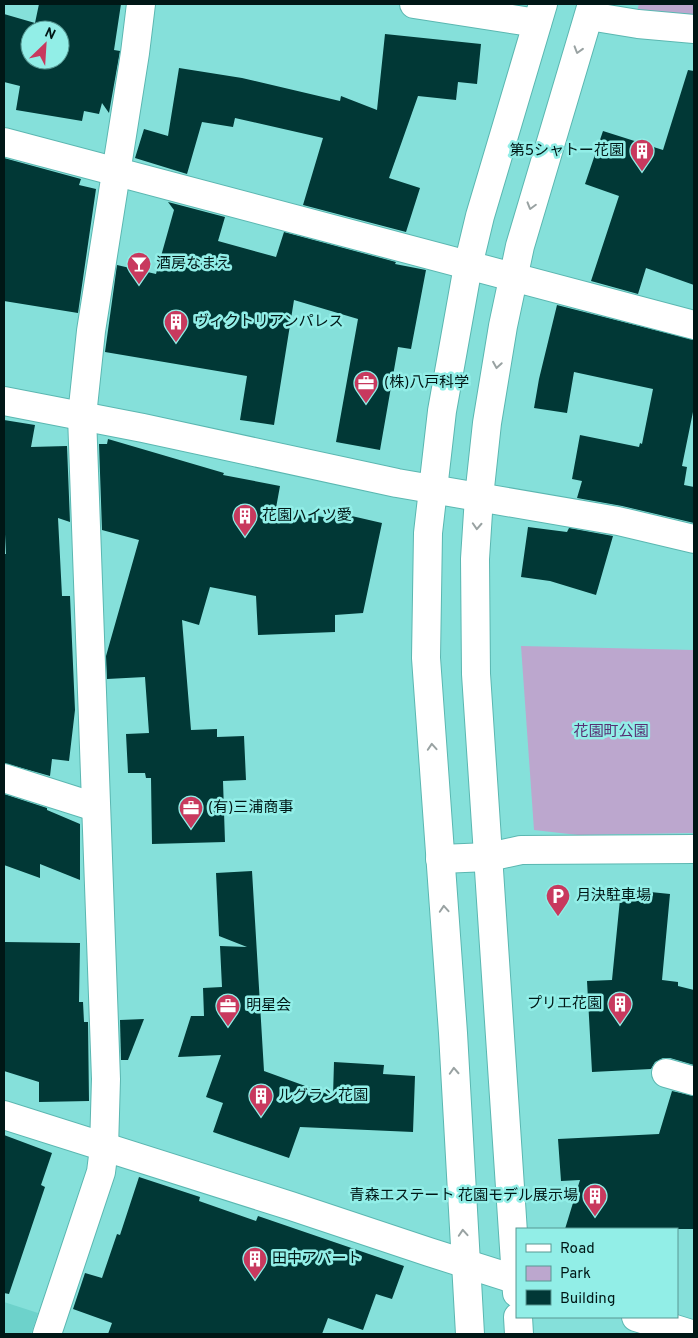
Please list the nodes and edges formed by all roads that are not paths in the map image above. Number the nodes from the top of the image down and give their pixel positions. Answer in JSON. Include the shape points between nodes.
{"nodes":[{"id":1,"x":141,"y":4,"type":"edge"},
{"id":2,"x":414,"y":4,"type":"edge"},
{"id":3,"x":590,"y":10,"type":"edge"},
{"id":4,"x":540,"y":14,"type":"edge"},
{"id":5,"x":694,"y":29,"type":"edge"},
{"id":6,"x":4,"y":142,"type":"edge"},
{"id":7,"x":116,"y":171,"type":"junction"},
{"id":8,"x":468,"y":266,"type":"junction"},
{"id":9,"x":514,"y":276,"type":"junction"},
{"id":10,"x":694,"y":325,"type":"edge"},
{"id":11,"x":4,"y":401,"type":"edge"},
{"id":12,"x":82,"y":416,"type":"junction"},
{"id":13,"x":433,"y":490,"type":"junction"},
{"id":14,"x":478,"y":497,"type":"junction"},
{"id":15,"x":694,"y":539,"type":"edge"},
{"id":16,"x":4,"y":778,"type":"edge"},
{"id":17,"x":95,"y":807,"type":"junction"},
{"id":18,"x":694,"y":849,"type":"edge"},
{"id":19,"x":489,"y":858,"type":"junction"},
{"id":20,"x":440,"y":859,"type":"junction"},
{"id":21,"x":666,"y":1073,"type":"dead end"},
{"id":22,"x":694,"y":1081,"type":"edge"},
{"id":23,"x":4,"y":1115,"type":"edge"},
{"id":24,"x":104,"y":1148,"type":"junction"},
{"id":25,"x":465,"y":1264,"type":"junction"},
{"id":26,"x":516,"y":1284,"type":"edge"},
{"id":27,"x":518,"y":1318,"type":"edge"},
{"id":28,"x":639,"y":1318,"type":"edge"},
{"id":29,"x":47,"y":1334,"type":"edge"},
{"id":30,"x":470,"y":1334,"type":"edge"},
{"id":31,"x":519,"y":1334,"type":"edge"},
{"id":32,"x":691,"y":1334,"type":"edge"}],
"edges":[{"from":1,"to":7,"type":"street"},
{"from":2,"to":4,"type":"street"},
{"from":3,"to":5,"type":"street","via":[[638,24]]},
{"from":3,"to":9,"type":"street","one_way":true},
{"from":4,"to":8,"type":"street"},
{"from":6,"to":7,"type":"street"},
{"from":7,"to":8,"type":"street"},
{"from":7,"to":12,"type":"street","via":[[91,331]]},
{"from":8,"to":9,"type":"street"},
{"from":8,"to":13,"type":"street","via":[[442,411]]},
{"from":9,"to":10,"type":"street"},
{"from":9,"to":14,"type":"street","one_way":true,"via":[[487,423]]},
{"from":11,"to":12,"type":"street"},
{"from":12,"to":13,"type":"street"},
{"from":12,"to":17,"type":"street"},
{"from":13,"to":14,"type":"street"},
{"from":20,"to":13,"type":"street","one_way":true,"via":[[426,658],[428,533]]},
{"from":14,"to":15,"type":"street","via":[[618,521]]},
{"from":14,"to":19,"type":"street","one_way":true,"via":[[476,674]]},
{"from":16,"to":17,"type":"street"},
{"from":17,"to":24,"type":"street","via":[[106,1079]]},
{"from":18,"to":19,"type":"street","via":[[521,850]]},
{"from":19,"to":20,"type":"street"},
{"from":19,"to":26,"type":"street"},
{"from":25,"to":20,"type":"street","one_way":true},
{"from":21,"to":22,"type":"street"},
{"from":23,"to":24,"type":"street"},
{"from":24,"to":25,"type":"street"},
{"from":24,"to":29,"type":"street","via":[[100,1172]]},
{"from":25,"to":26,"type":"street"},
{"from":25,"to":30,"type":"street"},
{"from":27,"to":31,"type":"street"},
{"from":28,"to":32,"type":"street"}]}
